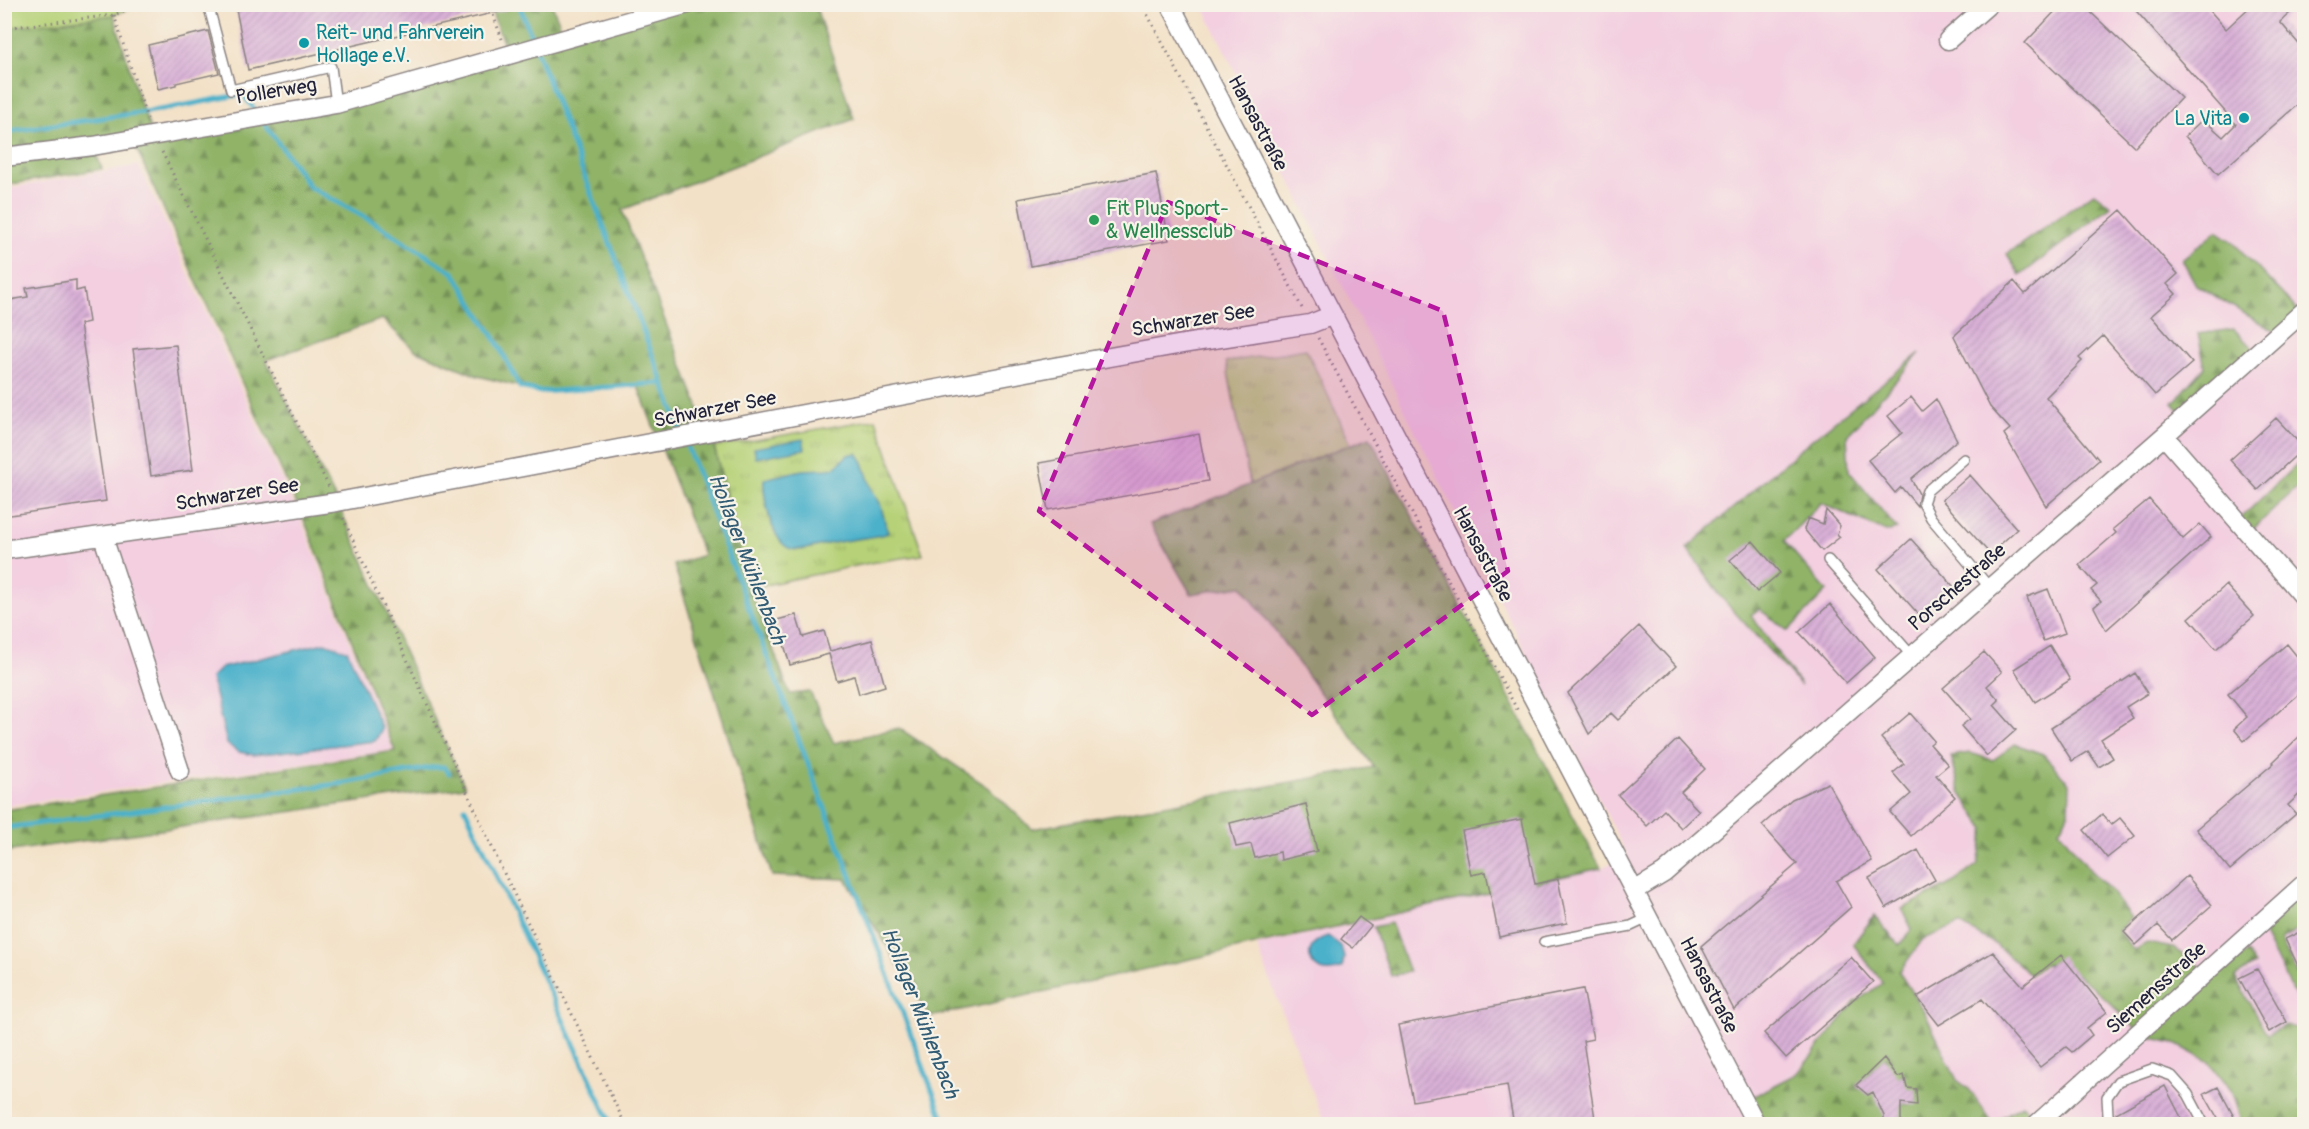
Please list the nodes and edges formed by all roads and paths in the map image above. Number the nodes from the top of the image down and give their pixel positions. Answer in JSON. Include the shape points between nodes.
{"nodes":[{"id":1,"x":139,"y":4,"type":"edge"},
{"id":2,"x":208,"y":4,"type":"edge"},
{"id":3,"x":489,"y":4,"type":"edge"},
{"id":4,"x":688,"y":4,"type":"edge"},
{"id":5,"x":1142,"y":4,"type":"edge"},
{"id":6,"x":1170,"y":4,"type":"edge"},
{"id":7,"x":1989,"y":4,"type":"edge"},
{"id":8,"x":114,"y":15,"type":"junction"},
{"id":9,"x":4,"y":28,"type":"edge"},
{"id":10,"x":1948,"y":40,"type":"dead end"},
{"id":11,"x":508,"y":56,"type":"junction"},
{"id":12,"x":336,"y":104,"type":"junction"},
{"id":13,"x":152,"y":134,"type":"junction"},
{"id":14,"x":4,"y":157,"type":"edge"},
{"id":15,"x":2304,"y":311,"type":"edge"},
{"id":16,"x":1333,"y":315,"type":"junction"},
{"id":17,"x":1310,"y":324,"type":"junction"},
{"id":18,"x":2164,"y":436,"type":"junction"},
{"id":19,"x":1964,"y":459,"type":"dead end"},
{"id":20,"x":337,"y":502,"type":"junction"},
{"id":21,"x":103,"y":537,"type":"junction"},
{"id":22,"x":4,"y":550,"type":"edge"},
{"id":23,"x":1828,"y":560,"type":"dead end"},
{"id":24,"x":1990,"y":588,"type":"junction"},
{"id":25,"x":2304,"y":597,"type":"edge"},
{"id":26,"x":1912,"y":656,"type":"junction"},
{"id":27,"x":1523,"y":721,"type":"dead end"},
{"id":28,"x":180,"y":771,"type":"dead end"},
{"id":29,"x":2304,"y":884,"type":"edge"},
{"id":30,"x":1634,"y":891,"type":"junction"},
{"id":31,"x":1648,"y":918,"type":"junction"},
{"id":32,"x":1544,"y":942,"type":"dead end"},
{"id":33,"x":625,"y":1125,"type":"edge"},
{"id":34,"x":1756,"y":1125,"type":"edge"},
{"id":35,"x":2037,"y":1125,"type":"edge"},
{"id":36,"x":2113,"y":1125,"type":"edge"},
{"id":37,"x":2204,"y":1125,"type":"edge"}],
"edges":[{"from":1,"to":8,"type":"path"},
{"from":2,"to":12,"type":"lane","via":[[231,90],[331,67]]},
{"from":3,"to":11,"type":"path"},
{"from":4,"to":11,"type":"street","name":"Pollerweg"},
{"from":5,"to":17,"type":"path"},
{"from":6,"to":16,"type":"street","name":"Hansastraße"},
{"from":7,"to":10,"type":"street"},
{"from":8,"to":9,"type":"path"},
{"from":8,"to":13,"type":"path"},
{"from":11,"to":12,"type":"street","name":"Pollerweg"},
{"from":12,"to":13,"type":"street","name":"Pollerweg"},
{"from":13,"to":14,"type":"street","name":"Pollerweg"},
{"from":13,"to":20,"type":"path"},
{"from":15,"to":18,"type":"street","name":"Porschestraße"},
{"from":16,"to":17,"type":"street","name":"Schwarzer See"},
{"from":16,"to":30,"type":"street","name":"Hansastraße"},
{"from":17,"to":20,"type":"street","name":"Schwarzer See","via":[[1172,346]]},
{"from":17,"to":27,"type":"path"},
{"from":18,"to":24,"type":"street","name":"Porschestraße"},
{"from":18,"to":25,"type":"street"},
{"from":19,"to":24,"type":"lane","via":[[1927,491],[1923,503],[1931,518]]},
{"from":20,"to":21,"type":"street","name":"Schwarzer See"},
{"from":20,"to":33,"type":"path","via":[[501,867]]},
{"from":21,"to":22,"type":"street","name":"Schwarzer See"},
{"from":21,"to":28,"type":"street"},
{"from":23,"to":26,"type":"lane"},
{"from":24,"to":26,"type":"street","name":"Porschestraße"},
{"from":26,"to":30,"type":"street","name":"Porschestraße","via":[[1664,873]]},
{"from":29,"to":35,"type":"street","name":"Siemensstraße"},
{"from":30,"to":31,"type":"street","name":"Hansastraße"},
{"from":31,"to":32,"type":"lane","via":[[1631,926]]},
{"from":31,"to":34,"type":"street","name":"Hansastraße"},
{"from":36,"to":37,"type":"lane","via":[[2108,1116],[2108,1097],[2118,1081],[2152,1069],[2172,1076],[2188,1094]]}]}
